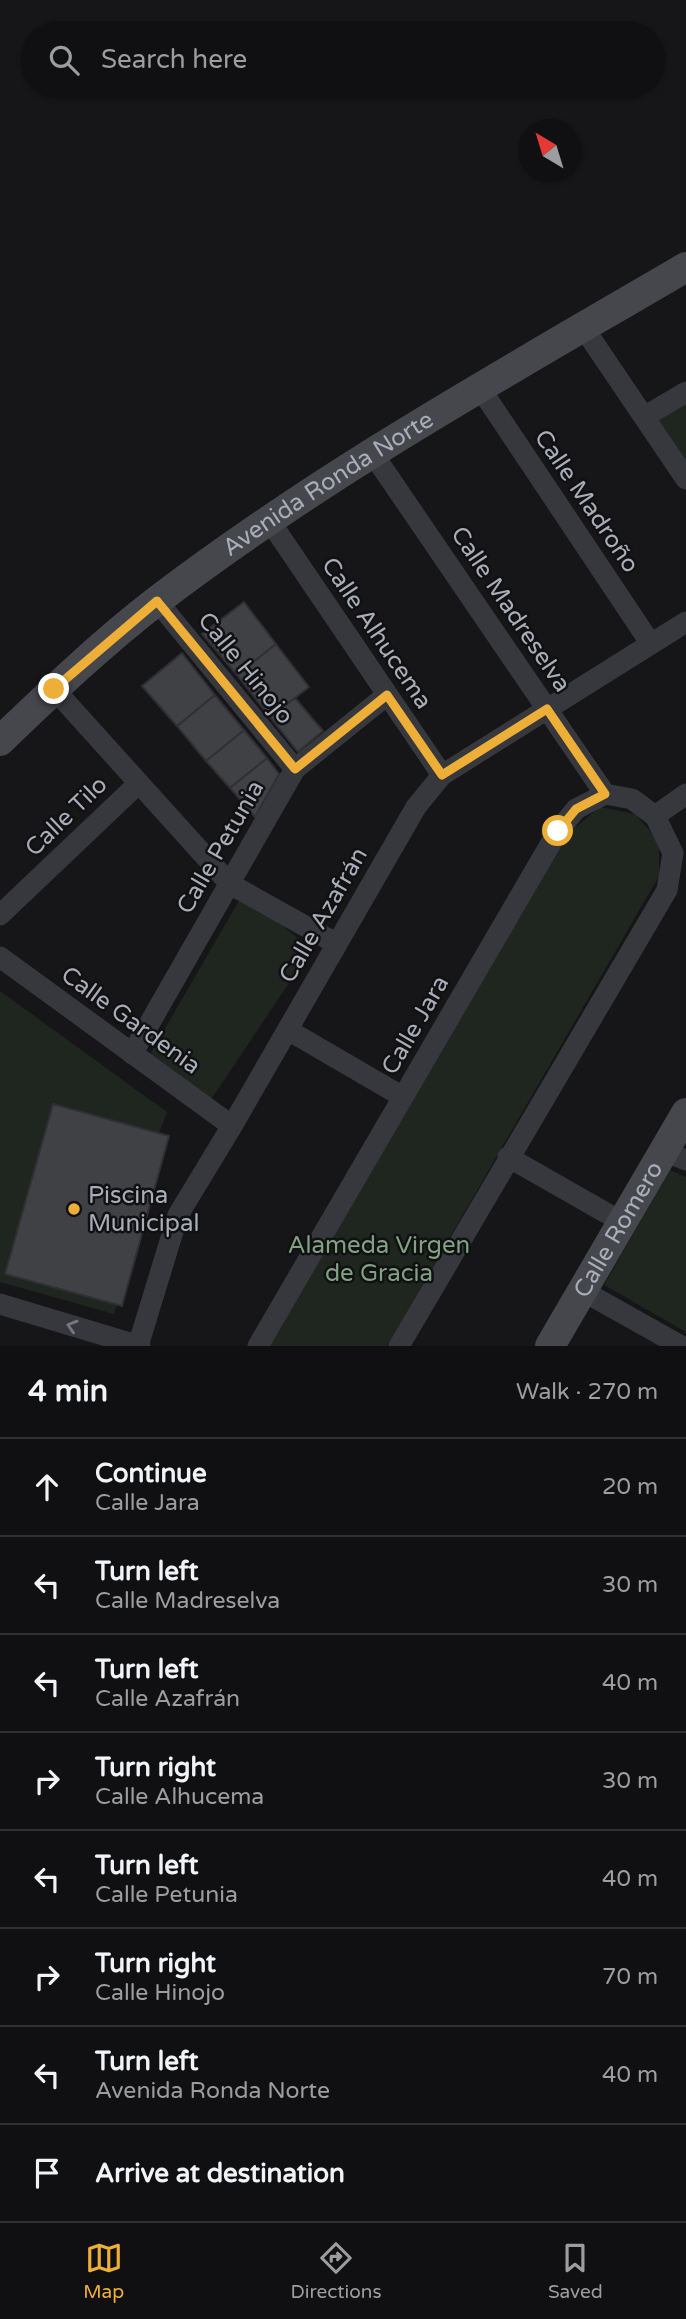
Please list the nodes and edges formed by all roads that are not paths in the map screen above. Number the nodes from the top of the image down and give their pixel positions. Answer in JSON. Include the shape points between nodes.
{"nodes":[{"id":1,"x":686,"y":267,"type":"edge"},
{"id":2,"x":583,"y":327,"type":"junction"},
{"id":3,"x":480,"y":388,"type":"junction"},
{"id":4,"x":686,"y":392,"type":"edge"},
{"id":5,"x":644,"y":416,"type":"junction"},
{"id":6,"x":373,"y":454,"type":"junction"},
{"id":7,"x":686,"y":479,"type":"edge"},
{"id":8,"x":269,"y":520,"type":"junction"},
{"id":9,"x":157,"y":601,"type":"junction"},
{"id":10,"x":686,"y":622,"type":"edge"},
{"id":11,"x":652,"y":644,"type":"junction"},
{"id":12,"x":54,"y":689,"type":"junction"},
{"id":13,"x":387,"y":695,"type":"junction"},
{"id":14,"x":547,"y":709,"type":"junction"},
{"id":15,"x":0,"y":741,"type":"edge"},
{"id":16,"x":295,"y":769,"type":"junction"},
{"id":17,"x":442,"y":775,"type":"junction"},
{"id":18,"x":139,"y":783,"type":"junction"},
{"id":19,"x":605,"y":794,"type":"junction"},
{"id":20,"x":686,"y":794,"type":"edge"},
{"id":21,"x":654,"y":816,"type":"junction"},
{"id":22,"x":230,"y":884,"type":"junction"},
{"id":23,"x":676,"y":894,"type":"edge"},
{"id":24,"x":0,"y":915,"type":"edge"},
{"id":25,"x":337,"y":944,"type":"junction"},
{"id":26,"x":0,"y":957,"type":"edge"},
{"id":27,"x":288,"y":1030,"type":"junction"},
{"id":28,"x":132,"y":1054,"type":"junction"},
{"id":29,"x":403,"y":1097,"type":"junction"},
{"id":30,"x":686,"y":1113,"type":"edge"},
{"id":31,"x":232,"y":1126,"type":"junction"},
{"id":32,"x":675,"y":1156,"type":"edge"},
{"id":33,"x":508,"y":1157,"type":"junction"},
{"id":34,"x":622,"y":1222,"type":"junction"},
{"id":35,"x":583,"y":1290,"type":"junction"},
{"id":36,"x":0,"y":1304,"type":"edge"},
{"id":37,"x":139,"y":1346,"type":"edge"},
{"id":38,"x":258,"y":1346,"type":"edge"},
{"id":39,"x":399,"y":1346,"type":"edge"},
{"id":40,"x":551,"y":1346,"type":"edge"},
{"id":41,"x":681,"y":1346,"type":"edge"}],
"edges":[{"from":1,"to":2,"type":"street","name":"Avenida Ronda Norte"},
{"from":2,"to":3,"type":"street","name":"Avenida Ronda Norte"},
{"from":2,"to":5,"type":"street"},
{"from":3,"to":6,"type":"street","name":"Avenida Ronda Norte"},
{"from":3,"to":11,"type":"street","name":"Calle Madroño"},
{"from":4,"to":5,"type":"street"},
{"from":5,"to":7,"type":"street"},
{"from":6,"to":8,"type":"street","name":"Avenida Ronda Norte"},
{"from":6,"to":14,"type":"street","name":"Calle Madreselva"},
{"from":8,"to":9,"type":"street","name":"Avenida Ronda Norte"},
{"from":8,"to":13,"type":"street","name":"Calle Alhucema"},
{"from":9,"to":12,"type":"street","name":"Avenida Ronda Norte"},
{"from":9,"to":16,"type":"street","name":"Calle Hinojo"},
{"from":10,"to":11,"type":"street","name":"Calle Azafrán"},
{"from":11,"to":14,"type":"street","name":"Calle Azafrán"},
{"from":12,"to":15,"type":"street","name":"Avenida Ronda Norte"},
{"from":12,"to":18,"type":"street"},
{"from":13,"to":16,"type":"street","name":"Calle Petunia"},
{"from":13,"to":17,"type":"street","name":"Calle Alhucema"},
{"from":14,"to":17,"type":"street","name":"Calle Azafrán"},
{"from":14,"to":19,"type":"street","name":"Calle Madreselva"},
{"from":16,"to":22,"type":"street","name":"Calle Petunia"},
{"from":17,"to":25,"type":"street","name":"Calle Azafrán","via":[[416,807]]},
{"from":18,"to":22,"type":"street"},
{"from":18,"to":24,"type":"street","name":"Calle Tilo"},
{"from":19,"to":21,"type":"street","via":[[632,799]]},
{"from":19,"to":29,"type":"street","name":"Calle Jara","via":[[576,809],[558,831]]},
{"from":20,"to":21,"type":"street"},
{"from":21,"to":23,"type":"street","via":[[673,853]]},
{"from":22,"to":25,"type":"street"},
{"from":22,"to":28,"type":"street","name":"Calle Petunia"},
{"from":23,"to":33,"type":"street"},
{"from":25,"to":27,"type":"street","name":"Calle Azafrán"},
{"from":26,"to":28,"type":"street","name":"Calle Gardenia"},
{"from":27,"to":29,"type":"street"},
{"from":27,"to":31,"type":"street","name":"Calle Azafrán"},
{"from":28,"to":31,"type":"street","name":"Calle Gardenia"},
{"from":29,"to":38,"type":"street","name":"Calle Jara"},
{"from":30,"to":32,"type":"street","name":"Calle Romero"},
{"from":31,"to":37,"type":"street","name":"Calle Azafrán","via":[[178,1215]]},
{"from":32,"to":34,"type":"street","name":"Calle Romero"},
{"from":33,"to":34,"type":"street"},
{"from":33,"to":39,"type":"street"},
{"from":34,"to":35,"type":"street","name":"Calle Romero"},
{"from":35,"to":40,"type":"street","name":"Calle Romero"},
{"from":35,"to":41,"type":"street"},
{"from":37,"to":36,"type":"street","one_way":true}]}
